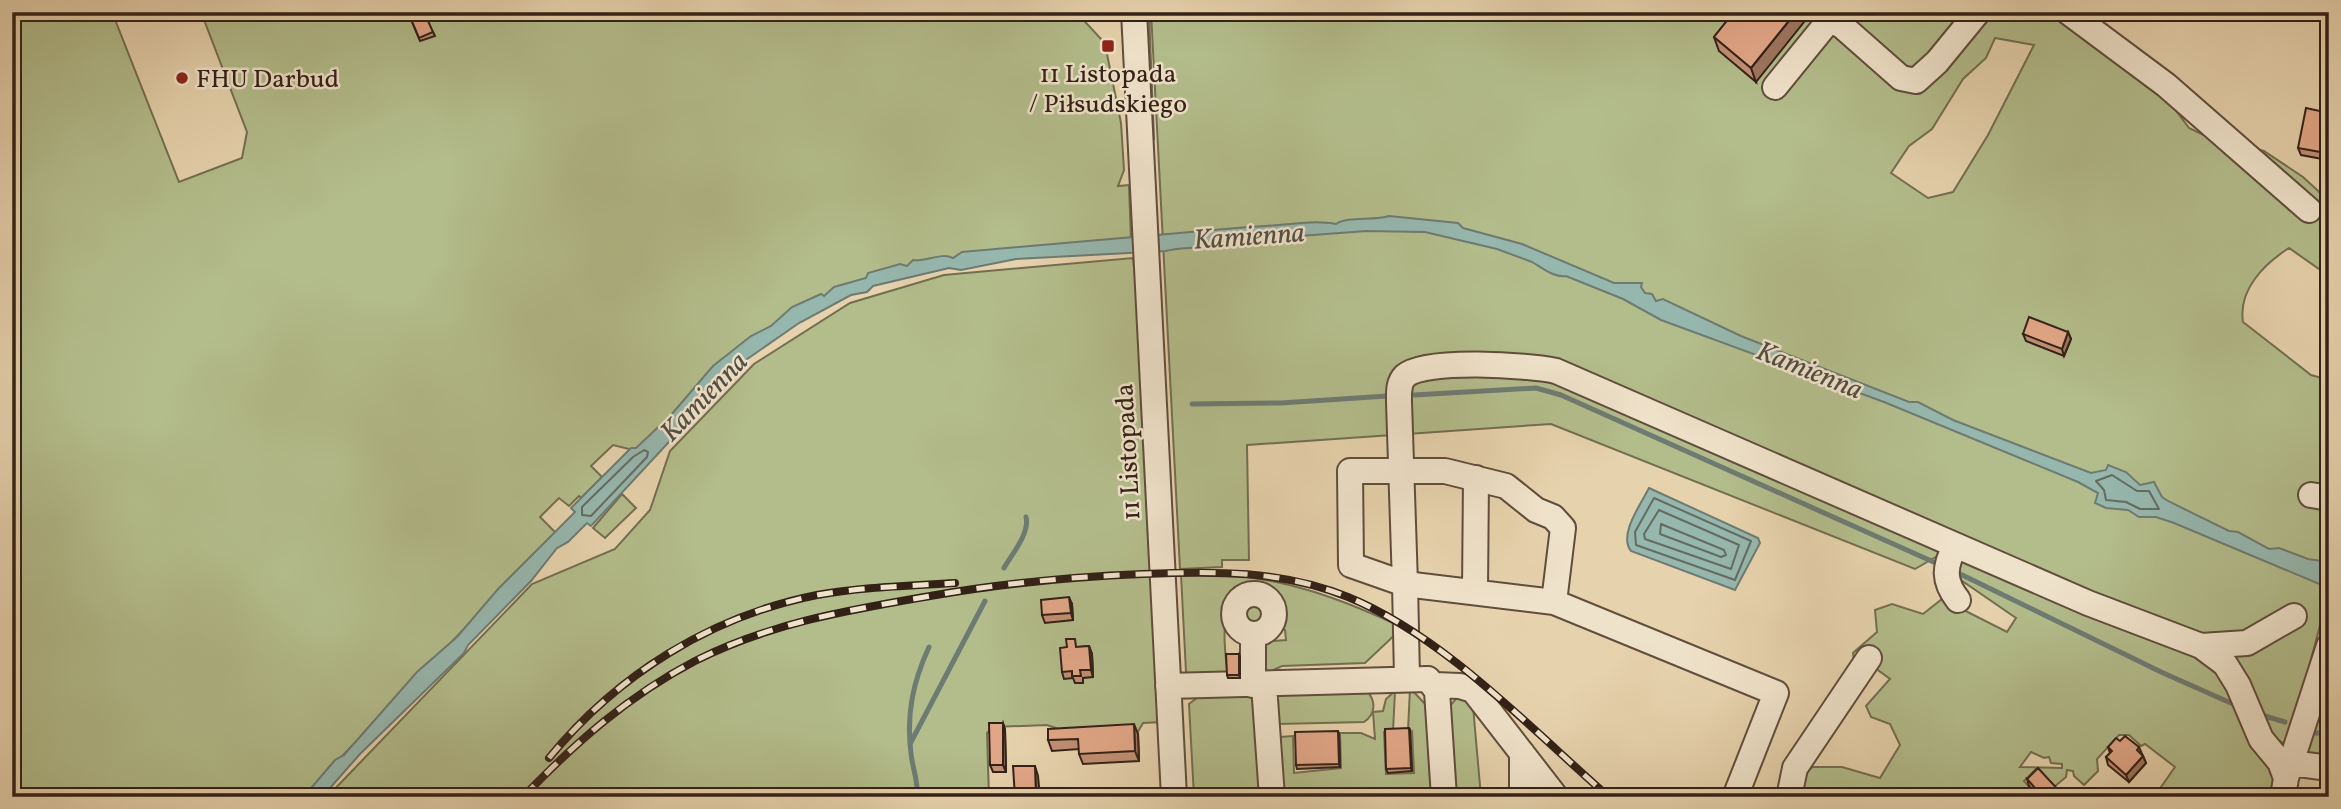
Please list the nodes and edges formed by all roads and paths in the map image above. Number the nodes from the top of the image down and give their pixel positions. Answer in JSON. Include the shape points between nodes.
{"nodes":[{"id":1,"x":1117,"y":12,"type":"edge"},
{"id":2,"x":1134,"y":12,"type":"edge"},
{"id":3,"x":1978,"y":12,"type":"edge"},
{"id":4,"x":2068,"y":12,"type":"edge"},
{"id":5,"x":1774,"y":87,"type":"dead end"},
{"id":6,"x":1138,"y":104,"type":"junction"},
{"id":7,"x":2309,"y":210,"type":"dead end"},
{"id":8,"x":1401,"y":471,"type":"junction"},
{"id":9,"x":1476,"y":478,"type":"junction"},
{"id":10,"x":1955,"y":546,"type":"junction"},
{"id":11,"x":1405,"y":583,"type":"junction"},
{"id":12,"x":1475,"y":591,"type":"junction"},
{"id":13,"x":1958,"y":600,"type":"dead end"},
{"id":14,"x":1554,"y":602,"type":"junction"},
{"id":15,"x":2294,"y":615,"type":"dead end"},
{"id":16,"x":1253,"y":634,"type":"dead end"},
{"id":17,"x":2201,"y":646,"type":"junction"},
{"id":18,"x":2327,"y":652,"type":"edge"},
{"id":19,"x":1869,"y":658,"type":"dead end"},
{"id":20,"x":1407,"y":678,"type":"junction"},
{"id":21,"x":1259,"y":685,"type":"junction"},
{"id":22,"x":1435,"y":685,"type":"junction"},
{"id":23,"x":1168,"y":686,"type":"junction"},
{"id":24,"x":1522,"y":753,"type":"junction"},
{"id":25,"x":2329,"y":768,"type":"edge"},
{"id":26,"x":2289,"y":772,"type":"edge"},
{"id":27,"x":1174,"y":797,"type":"edge"},
{"id":28,"x":1272,"y":797,"type":"edge"},
{"id":29,"x":1444,"y":797,"type":"edge"},
{"id":30,"x":1522,"y":797,"type":"edge"},
{"id":31,"x":1556,"y":797,"type":"edge"},
{"id":32,"x":1735,"y":797,"type":"edge"},
{"id":33,"x":1788,"y":797,"type":"edge"}],
"edges":[{"from":1,"to":6,"type":"street","name":"11 Listopada"},
{"from":2,"to":6,"type":"street","name":"11 Listopada"},
{"from":3,"to":5,"type":"street","via":[[1920,79],[1904,80],[1832,21]]},
{"from":4,"to":7,"type":"street","via":[[2166,85]]},
{"from":6,"to":23,"type":"street","name":"11 Listopada"},
{"from":8,"to":9,"type":"street","via":[[1445,471]]},
{"from":8,"to":10,"type":"street","via":[[1399,390],[1406,375],[1426,368],[1528,366],[1573,377]]},
{"from":8,"to":11,"type":"street"},
{"from":8,"to":11,"type":"street","via":[[1350,471],[1351,565]]},
{"from":9,"to":12,"type":"street"},
{"from":9,"to":14,"type":"street","via":[[1506,486],[1563,528]]},
{"from":10,"to":13,"type":"street","via":[[1945,570]]},
{"from":10,"to":17,"type":"street"},
{"from":11,"to":12,"type":"street"},
{"from":11,"to":20,"type":"street"},
{"from":12,"to":14,"type":"street"},
{"from":14,"to":32,"type":"street","via":[[1776,693]]},
{"from":15,"to":17,"type":"street","via":[[2247,643]]},
{"from":16,"to":21,"type":"street"},
{"from":17,"to":26,"type":"street","via":[[2225,664],[2261,738]]},
{"from":18,"to":26,"type":"street"},
{"from":19,"to":33,"type":"street","via":[[1795,768]]},
{"from":20,"to":21,"type":"street"},
{"from":20,"to":22,"type":"street","via":[[1428,679]]},
{"from":21,"to":23,"type":"street"},
{"from":21,"to":28,"type":"street"},
{"from":22,"to":24,"type":"street","via":[[1473,690]]},
{"from":22,"to":29,"type":"street"},
{"from":23,"to":27,"type":"street","name":"11 Listopada"},
{"from":24,"to":30,"type":"street"},
{"from":24,"to":31,"type":"street"},
{"from":25,"to":26,"type":"street"}]}
